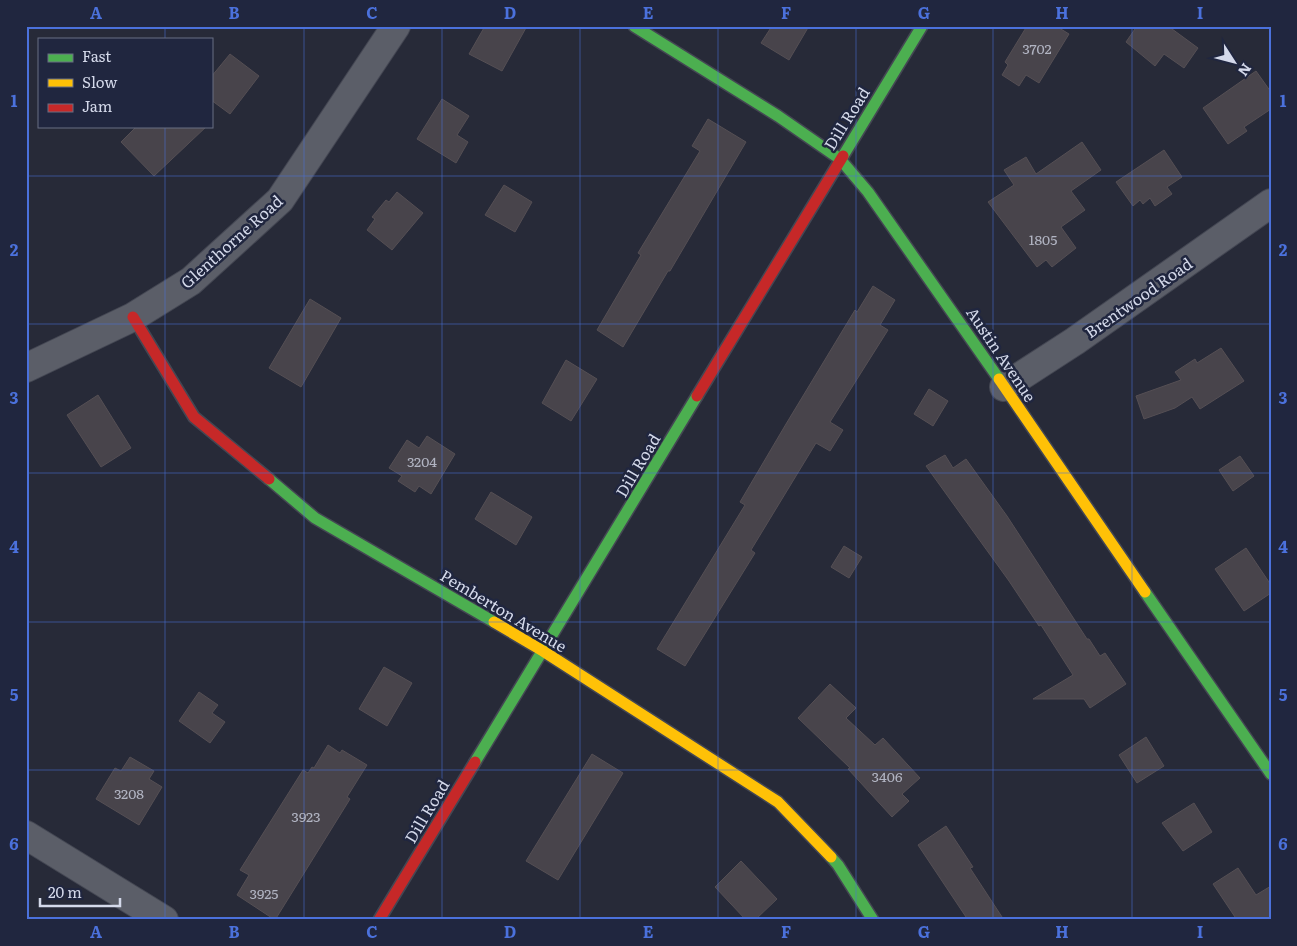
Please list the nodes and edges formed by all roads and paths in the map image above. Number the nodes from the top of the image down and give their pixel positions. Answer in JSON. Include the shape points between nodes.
{"nodes":[{"id":1,"x":396,"y":26,"type":"edge"},
{"id":2,"x":634,"y":26,"type":"edge"},
{"id":3,"x":922,"y":26,"type":"edge"},
{"id":4,"x":840,"y":159,"type":"junction"},
{"id":5,"x":1271,"y":203,"type":"edge"},
{"id":6,"x":133,"y":317,"type":"junction"},
{"id":7,"x":26,"y":368,"type":"edge"},
{"id":8,"x":1004,"y":388,"type":"junction"},
{"id":9,"x":543,"y":651,"type":"junction"},
{"id":10,"x":1271,"y":774,"type":"edge"},
{"id":11,"x":26,"y":835,"type":"edge"},
{"id":12,"x":164,"y":920,"type":"edge"},
{"id":13,"x":379,"y":920,"type":"edge"},
{"id":14,"x":873,"y":920,"type":"edge"}],
"edges":[{"from":1,"to":6,"type":"street","name":"Glenthorne Road","via":[[280,200],[191,281]]},
{"from":2,"to":4,"type":"street","name":"Austin Avenue"},
{"from":3,"to":4,"type":"street","name":"Dill Road"},
{"from":4,"to":8,"type":"street","name":"Austin Avenue","via":[[868,192]]},
{"from":4,"to":9,"type":"street","name":"Dill Road"},
{"from":5,"to":8,"type":"street","name":"Brentwood Road","via":[[1075,342]]},
{"from":6,"to":7,"type":"street","name":"Glenthorne Road"},
{"from":6,"to":9,"type":"street","name":"Pemberton Avenue","via":[[194,417],[314,518]]},
{"from":8,"to":10,"type":"street","name":"Austin Avenue"},
{"from":9,"to":13,"type":"street","name":"Dill Road"},
{"from":9,"to":14,"type":"street","name":"Pemberton Avenue","via":[[778,802],[838,865]]},
{"from":11,"to":12,"type":"street"}]}
